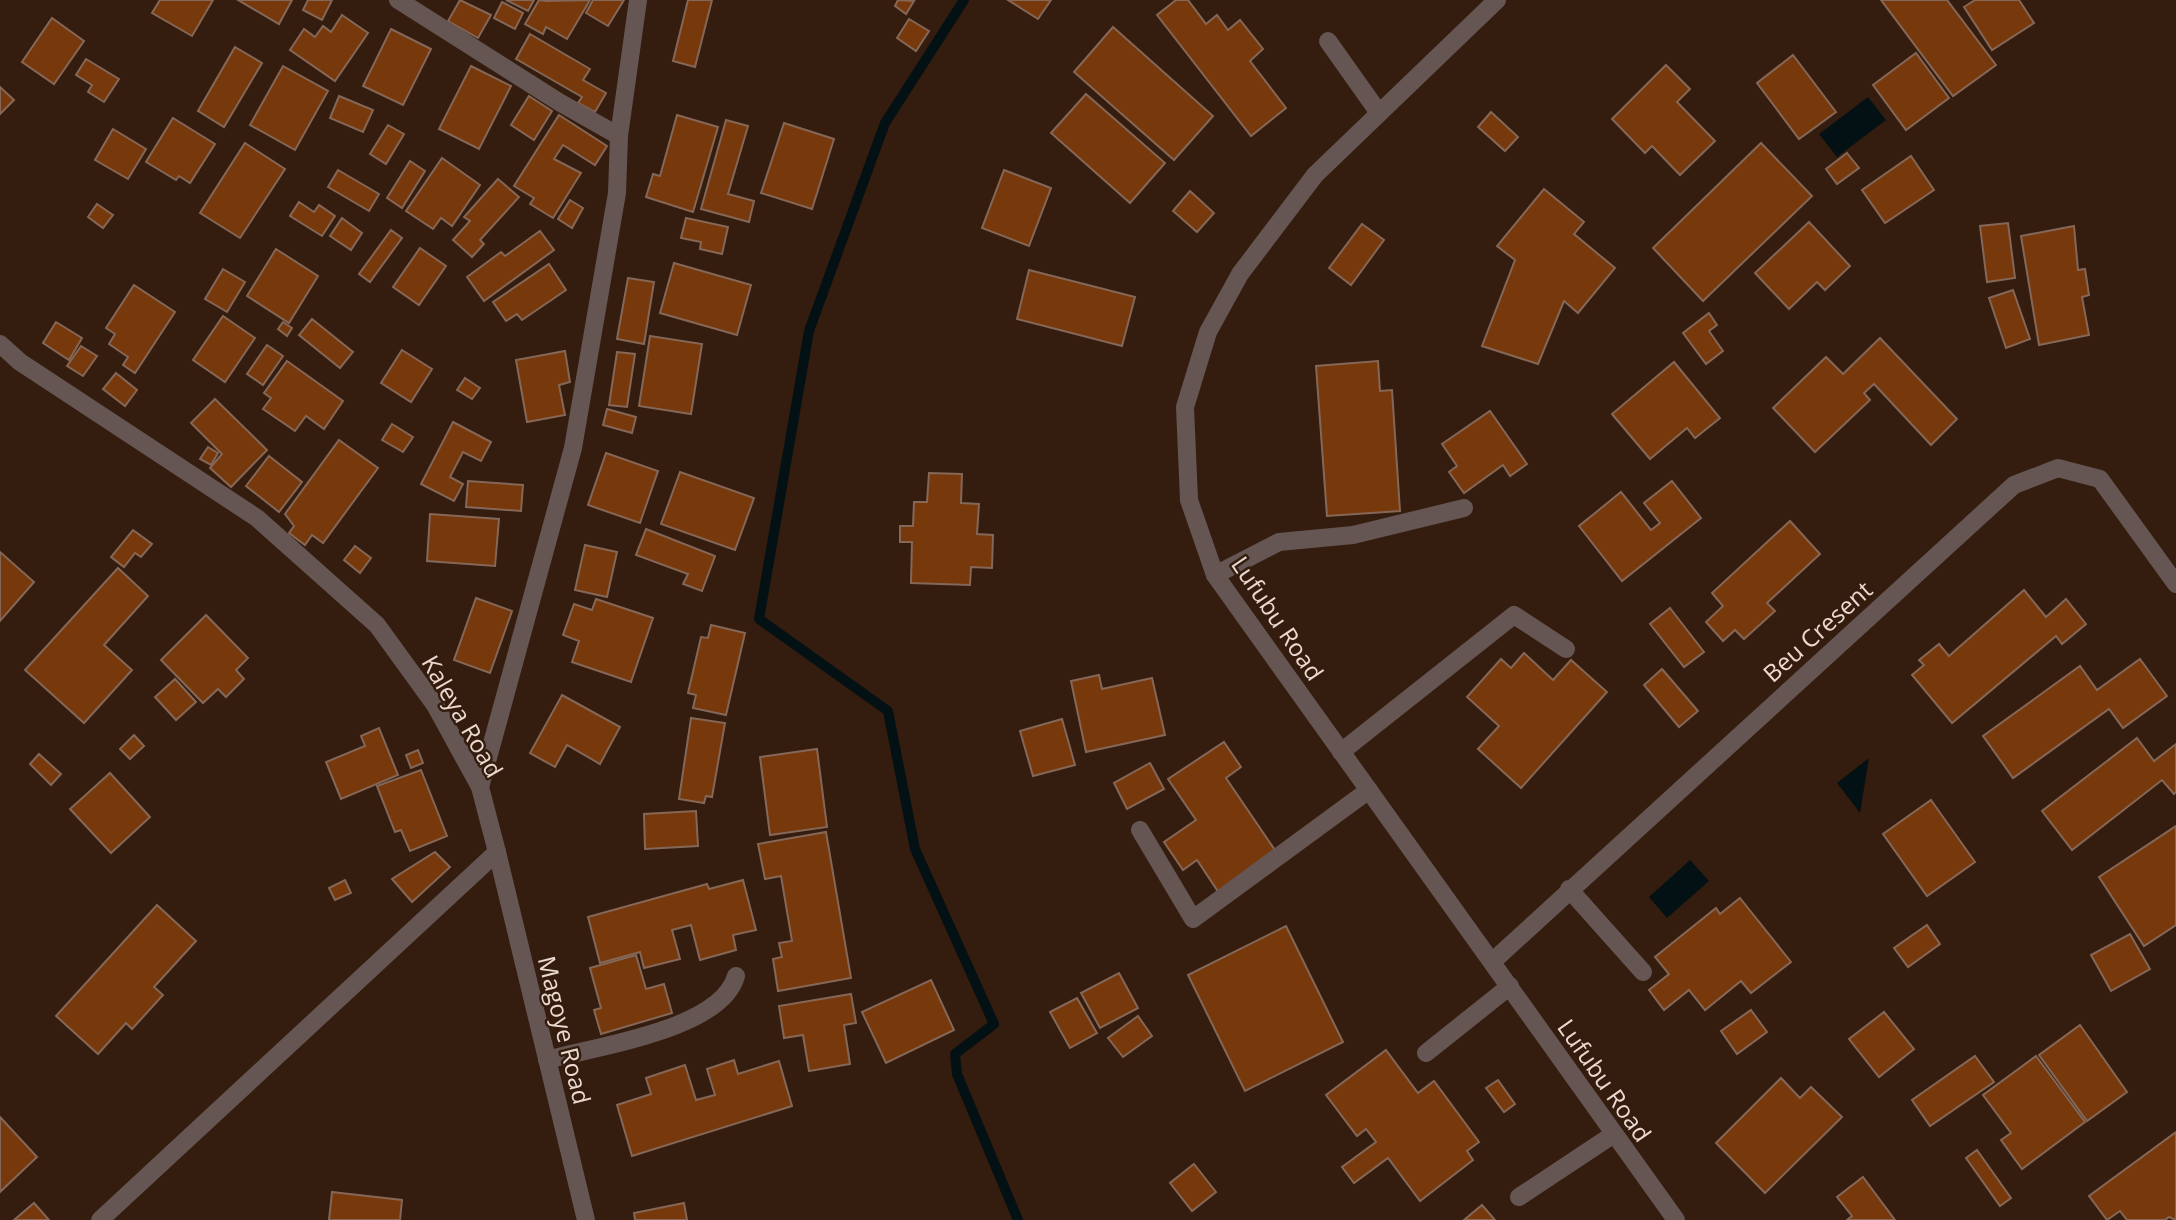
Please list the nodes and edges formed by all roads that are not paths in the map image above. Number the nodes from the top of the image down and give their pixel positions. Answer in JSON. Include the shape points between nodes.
{"nodes":[{"id":1,"x":398,"y":0,"type":"edge"},
{"id":2,"x":638,"y":0,"type":"edge"},
{"id":3,"x":1497,"y":0,"type":"edge"},
{"id":4,"x":1328,"y":41,"type":"dead end"},
{"id":5,"x":1379,"y":113,"type":"junction"},
{"id":6,"x":619,"y":136,"type":"junction"},
{"id":7,"x":0,"y":344,"type":"edge"},
{"id":8,"x":1464,"y":508,"type":"dead end"},
{"id":9,"x":1215,"y":575,"type":"junction"},
{"id":10,"x":2176,"y":584,"type":"edge"},
{"id":11,"x":1566,"y":649,"type":"dead end"},
{"id":12,"x":1341,"y":752,"type":"junction"},
{"id":13,"x":480,"y":788,"type":"junction"},
{"id":14,"x":1369,"y":790,"type":"junction"},
{"id":15,"x":1140,"y":830,"type":"dead end"},
{"id":16,"x":497,"y":852,"type":"junction"},
{"id":17,"x":1569,"y":889,"type":"junction"},
{"id":18,"x":1492,"y":962,"type":"junction"},
{"id":19,"x":1643,"y":972,"type":"dead end"},
{"id":20,"x":736,"y":976,"type":"dead end"},
{"id":21,"x":1510,"y":986,"type":"junction"},
{"id":22,"x":1426,"y":1053,"type":"dead end"},
{"id":23,"x":547,"y":1060,"type":"junction"},
{"id":24,"x":1614,"y":1134,"type":"junction"},
{"id":25,"x":1519,"y":1197,"type":"dead end"},
{"id":26,"x":100,"y":1220,"type":"edge"},
{"id":27,"x":586,"y":1220,"type":"edge"},
{"id":28,"x":1676,"y":1220,"type":"edge"}],
"edges":[{"from":1,"to":6,"type":"street"},
{"from":2,"to":6,"type":"street"},
{"from":3,"to":5,"type":"street","name":"Lufubu Road"},
{"from":4,"to":5,"type":"street"},
{"from":5,"to":9,"type":"street","name":"Lufubu Road","via":[[1315,175],[1277,223],[1240,274],[1208,332],[1185,407],[1189,500]]},
{"from":6,"to":13,"type":"street","via":[[617,192],[573,448]]},
{"from":7,"to":13,"type":"street","name":"Kaleya Road","via":[[20,362],[257,518],[377,625],[435,705]]},
{"from":8,"to":9,"type":"street","via":[[1353,536],[1279,542]]},
{"from":9,"to":12,"type":"street","name":"Lufubu Road"},
{"from":10,"to":17,"type":"street","name":"Beu Cresent","via":[[2100,479],[2058,468],[2014,485]]},
{"from":11,"to":12,"type":"street","via":[[1514,615]]},
{"from":12,"to":14,"type":"street","name":"Lufubu Road"},
{"from":13,"to":16,"type":"street","name":"Kaleya Road"},
{"from":14,"to":15,"type":"street","via":[[1193,919]]},
{"from":14,"to":18,"type":"street","name":"Lufubu Road"},
{"from":16,"to":23,"type":"street","name":"Magoye Road"},
{"from":16,"to":26,"type":"street"},
{"from":17,"to":18,"type":"street","name":"Beu Cresent"},
{"from":17,"to":19,"type":"street"},
{"from":18,"to":21,"type":"street","name":"Lufubu Road"},
{"from":20,"to":23,"type":"street","via":[[733,988],[719,1002],[677,1026]]},
{"from":21,"to":22,"type":"street"},
{"from":21,"to":24,"type":"street","name":"Lufubu Road"},
{"from":23,"to":27,"type":"street","name":"Magoye Road"},
{"from":24,"to":25,"type":"street"},
{"from":24,"to":28,"type":"street","name":"Lufubu Road"}]}
